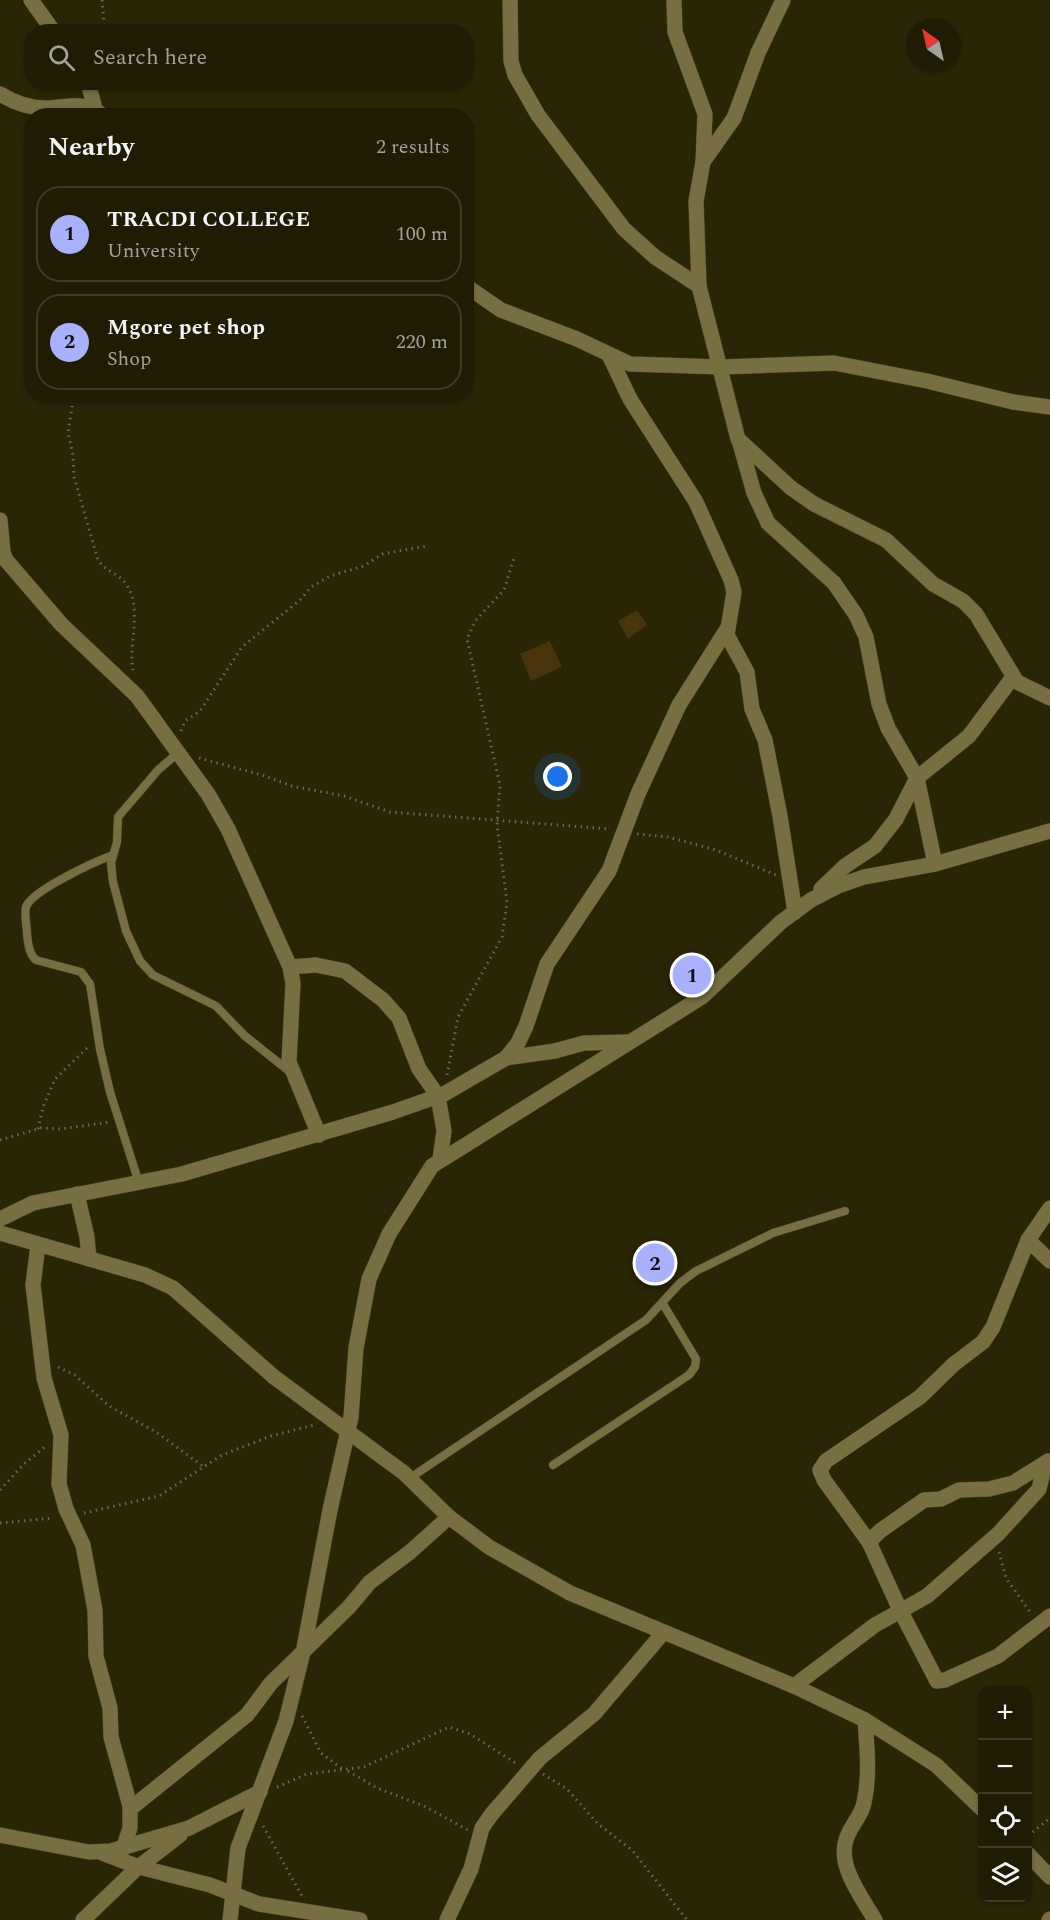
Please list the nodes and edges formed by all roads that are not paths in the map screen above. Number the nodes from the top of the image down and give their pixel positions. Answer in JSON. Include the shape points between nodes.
{"nodes":[{"id":1,"x":31,"y":0,"type":"edge"},
{"id":2,"x":510,"y":0,"type":"edge"},
{"id":3,"x":674,"y":0,"type":"edge"},
{"id":4,"x":783,"y":0,"type":"edge"},
{"id":5,"x":48,"y":24,"type":"edge"},
{"id":6,"x":91,"y":90,"type":"edge"},
{"id":7,"x":0,"y":94,"type":"edge"},
{"id":8,"x":42,"y":108,"type":"edge"},
{"id":9,"x":42,"y":108,"type":"edge"},
{"id":10,"x":88,"y":108,"type":"edge"},
{"id":11,"x":98,"y":108,"type":"edge"},
{"id":12,"x":703,"y":162,"type":"junction"},
{"id":13,"x":699,"y":285,"type":"junction"},
{"id":14,"x":474,"y":291,"type":"edge"},
{"id":15,"x":609,"y":355,"type":"junction"},
{"id":16,"x":721,"y":367,"type":"junction"},
{"id":17,"x":1050,"y":407,"type":"edge"},
{"id":18,"x":738,"y":439,"type":"junction"},
{"id":19,"x":0,"y":520,"type":"edge"},
{"id":20,"x":727,"y":628,"type":"junction"},
{"id":21,"x":1013,"y":677,"type":"junction"},
{"id":22,"x":1050,"y":698,"type":"edge"},
{"id":23,"x":178,"y":751,"type":"junction"},
{"id":24,"x":917,"y":778,"type":"junction"},
{"id":25,"x":1050,"y":831,"type":"edge"},
{"id":26,"x":113,"y":855,"type":"junction"},
{"id":27,"x":934,"y":864,"type":"junction"},
{"id":28,"x":811,"y":900,"type":"junction"},
{"id":29,"x":795,"y":912,"type":"junction"},
{"id":30,"x":290,"y":967,"type":"junction"},
{"id":31,"x":628,"y":1042,"type":"junction"},
{"id":32,"x":506,"y":1058,"type":"junction"},
{"id":33,"x":292,"y":1074,"type":"junction"},
{"id":34,"x":441,"y":1095,"type":"junction"},
{"id":35,"x":318,"y":1135,"type":"junction"},
{"id":36,"x":440,"y":1159,"type":"junction"},
{"id":37,"x":139,"y":1183,"type":"junction"},
{"id":38,"x":77,"y":1194,"type":"junction"},
{"id":39,"x":1050,"y":1208,"type":"edge"},
{"id":40,"x":845,"y":1210,"type":"dead end"},
{"id":41,"x":0,"y":1219,"type":"edge"},
{"id":42,"x":0,"y":1233,"type":"edge"},
{"id":43,"x":1028,"y":1240,"type":"junction"},
{"id":44,"x":38,"y":1245,"type":"junction"},
{"id":45,"x":89,"y":1259,"type":"junction"},
{"id":46,"x":1050,"y":1262,"type":"edge"},
{"id":47,"x":663,"y":1304,"type":"junction"},
{"id":48,"x":348,"y":1431,"type":"junction"},
{"id":49,"x":1048,"y":1462,"type":"edge"},
{"id":50,"x":553,"y":1465,"type":"dead end"},
{"id":51,"x":410,"y":1478,"type":"junction"},
{"id":52,"x":449,"y":1516,"type":"junction"},
{"id":53,"x":869,"y":1542,"type":"junction"},
{"id":54,"x":900,"y":1610,"type":"junction"},
{"id":55,"x":1044,"y":1621,"type":"edge"},
{"id":56,"x":663,"y":1633,"type":"junction"},
{"id":57,"x":304,"y":1648,"type":"junction"},
{"id":58,"x":794,"y":1686,"type":"junction"},
{"id":59,"x":865,"y":1720,"type":"junction"},
{"id":60,"x":260,"y":1792,"type":"junction"},
{"id":61,"x":978,"y":1805,"type":"edge"},
{"id":62,"x":130,"y":1809,"type":"junction"},
{"id":63,"x":189,"y":1828,"type":"junction"},
{"id":64,"x":0,"y":1835,"type":"edge"},
{"id":65,"x":123,"y":1849,"type":"junction"},
{"id":66,"x":99,"y":1851,"type":"junction"},
{"id":67,"x":1032,"y":1858,"type":"edge"},
{"id":68,"x":139,"y":1867,"type":"junction"},
{"id":69,"x":1050,"y":1877,"type":"edge"},
{"id":70,"x":235,"y":1894,"type":"junction"},
{"id":71,"x":83,"y":1920,"type":"edge"},
{"id":72,"x":230,"y":1920,"type":"edge"},
{"id":73,"x":360,"y":1920,"type":"edge"},
{"id":74,"x":447,"y":1920,"type":"edge"},
{"id":75,"x":876,"y":1920,"type":"edge"}],
"edges":[{"from":1,"to":5,"type":"street"},
{"from":2,"to":13,"type":"street","via":[[511,61],[538,115],[624,229],[655,257]]},
{"from":3,"to":12,"type":"street","via":[[675,32],[705,114]]},
{"from":4,"to":12,"type":"street","via":[[734,118]]},
{"from":6,"to":11,"type":"street"},
{"from":7,"to":9,"type":"street"},
{"from":8,"to":10,"type":"street","via":[[78,104]]},
{"from":12,"to":13,"type":"street","via":[[696,201]]},
{"from":13,"to":16,"type":"street"},
{"from":14,"to":15,"type":"street","via":[[501,310]]},
{"from":15,"to":16,"type":"street","via":[[650,367]]},
{"from":15,"to":20,"type":"street","via":[[630,399],[696,502],[725,565],[734,592]]},
{"from":16,"to":17,"type":"street","via":[[834,363]]},
{"from":16,"to":18,"type":"street"},
{"from":18,"to":21,"type":"street","via":[[791,488],[891,544],[933,584],[963,601],[976,614]]},
{"from":18,"to":24,"type":"street","via":[[754,493],[768,523],[834,583],[856,615],[866,638],[885,720]]},
{"from":19,"to":23,"type":"street","via":[[6,560],[61,624],[137,696]]},
{"from":20,"to":29,"type":"street","via":[[729,642],[747,672],[752,709],[765,740]]},
{"from":20,"to":32,"type":"street","via":[[678,705],[604,879],[547,964],[526,1026]]},
{"from":21,"to":22,"type":"street","via":[[1021,685]]},
{"from":21,"to":24,"type":"street","via":[[969,736]]},
{"from":23,"to":26,"type":"lane","via":[[119,814]]},
{"from":23,"to":30,"type":"street","via":[[228,829]]},
{"from":24,"to":27,"type":"street"},
{"from":24,"to":28,"type":"street","via":[[896,819],[874,846],[845,866]]},
{"from":25,"to":27,"type":"street"},
{"from":26,"to":33,"type":"lane","via":[[113,882],[126,932],[144,967],[216,1006],[244,1036]]},
{"from":26,"to":37,"type":"lane","via":[[78,869],[31,900],[26,908],[33,957],[81,972],[90,984],[96,1030]]},
{"from":27,"to":28,"type":"street","via":[[864,877]]},
{"from":28,"to":29,"type":"street"},
{"from":29,"to":31,"type":"street","via":[[702,997]]},
{"from":30,"to":33,"type":"street","via":[[293,983],[288,1048]]},
{"from":30,"to":34,"type":"street","via":[[316,965],[345,971],[383,1000],[399,1018],[419,1069]]},
{"from":31,"to":32,"type":"street","via":[[584,1043]]},
{"from":31,"to":36,"type":"street"},
{"from":32,"to":34,"type":"street"},
{"from":33,"to":35,"type":"street"},
{"from":34,"to":35,"type":"street"},
{"from":34,"to":36,"type":"street","via":[[444,1131]]},
{"from":35,"to":37,"type":"street"},
{"from":36,"to":48,"type":"street","via":[[389,1234],[372,1270],[356,1348]]},
{"from":37,"to":38,"type":"street"},
{"from":38,"to":41,"type":"street","via":[[33,1203]]},
{"from":38,"to":45,"type":"street"},
{"from":39,"to":43,"type":"street"},
{"from":40,"to":47,"type":"lane","via":[[773,1233],[696,1271]]},
{"from":42,"to":44,"type":"street"},
{"from":43,"to":46,"type":"street"},
{"from":43,"to":53,"type":"street","via":[[993,1327],[983,1342],[920,1397],[826,1461],[820,1470]]},
{"from":44,"to":45,"type":"street"},
{"from":44,"to":62,"type":"street","via":[[33,1285],[47,1392],[61,1435],[59,1484],[83,1545],[95,1610],[96,1656]]},
{"from":45,"to":48,"type":"street","via":[[145,1275],[173,1288],[274,1377]]},
{"from":47,"to":50,"type":"lane","via":[[696,1359],[689,1375]]},
{"from":47,"to":51,"type":"lane","via":[[627,1333]]},
{"from":48,"to":51,"type":"street"},
{"from":48,"to":57,"type":"street"},
{"from":49,"to":53,"type":"street","via":[[1002,1487],[959,1490],[941,1499],[924,1500]]},
{"from":49,"to":54,"type":"street","via":[[1039,1490],[998,1534],[927,1596]]},
{"from":51,"to":52,"type":"street"},
{"from":52,"to":56,"type":"street","via":[[489,1547],[570,1593]]},
{"from":52,"to":57,"type":"street","via":[[411,1552],[376,1577]]},
{"from":53,"to":54,"type":"street"},
{"from":54,"to":55,"type":"street","via":[[937,1681],[998,1656]]},
{"from":54,"to":58,"type":"street"},
{"from":56,"to":58,"type":"street"},
{"from":56,"to":74,"type":"street","via":[[594,1714],[540,1758],[491,1815]]},
{"from":57,"to":60,"type":"street"},
{"from":57,"to":62,"type":"street","via":[[247,1715]]},
{"from":58,"to":59,"type":"street"},
{"from":59,"to":61,"type":"street","via":[[936,1765]]},
{"from":59,"to":75,"type":"street","via":[[864,1800],[845,1849],[851,1878]]},
{"from":60,"to":63,"type":"street"},
{"from":60,"to":70,"type":"street","via":[[238,1848]]},
{"from":62,"to":65,"type":"street","via":[[130,1828]]},
{"from":63,"to":65,"type":"street"},
{"from":63,"to":68,"type":"street"},
{"from":64,"to":66,"type":"street"},
{"from":65,"to":66,"type":"street"},
{"from":66,"to":68,"type":"street"},
{"from":67,"to":69,"type":"street"},
{"from":68,"to":70,"type":"street"},
{"from":68,"to":71,"type":"street"},
{"from":70,"to":72,"type":"street"},
{"from":70,"to":73,"type":"street","via":[[259,1904]]}]}
